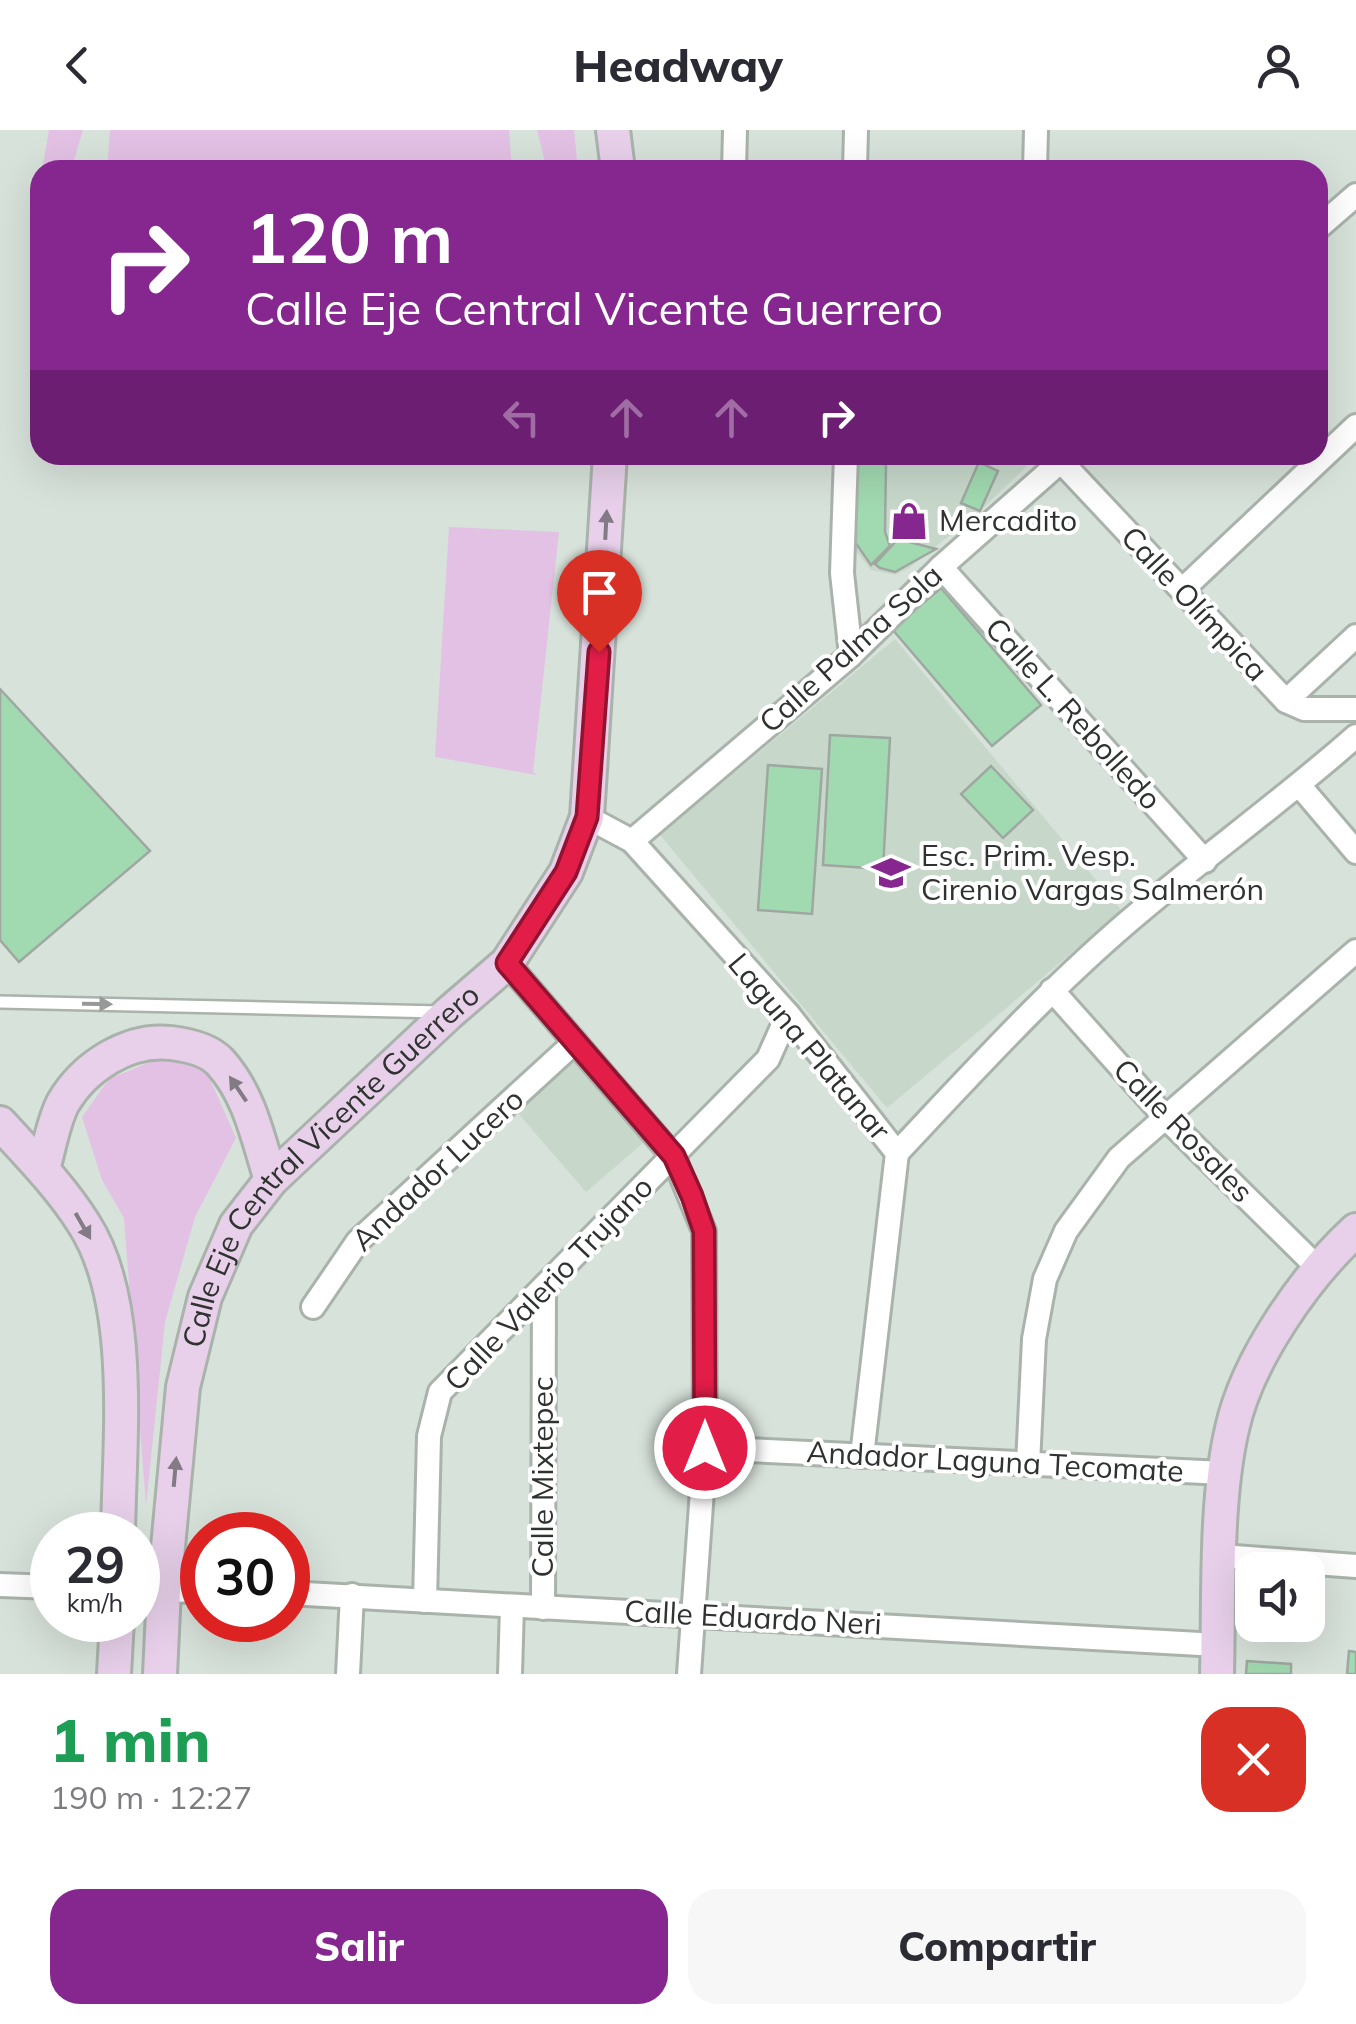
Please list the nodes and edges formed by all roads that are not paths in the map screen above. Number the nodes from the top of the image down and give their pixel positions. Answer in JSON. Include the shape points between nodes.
{"nodes":[{"id":1,"x":614,"y":130,"type":"edge"},
{"id":2,"x":735,"y":130,"type":"edge"},
{"id":3,"x":856,"y":130,"type":"edge"},
{"id":4,"x":1036,"y":130,"type":"edge"},
{"id":5,"x":617,"y":160,"type":"edge"},
{"id":6,"x":734,"y":160,"type":"edge"},
{"id":7,"x":855,"y":160,"type":"edge"},
{"id":8,"x":1035,"y":160,"type":"edge"},
{"id":9,"x":1356,"y":195,"type":"edge"},
{"id":10,"x":1328,"y":219,"type":"edge"},
{"id":11,"x":1356,"y":426,"type":"edge"},
{"id":12,"x":1328,"y":452,"type":"edge"},
{"id":13,"x":609,"y":465,"type":"edge"},
{"id":14,"x":846,"y":465,"type":"edge"},
{"id":15,"x":1053,"y":465,"type":"edge"},
{"id":16,"x":1067,"y":465,"type":"edge"},
{"id":17,"x":1315,"y":465,"type":"edge"},
{"id":18,"x":941,"y":567,"type":"junction"},
{"id":19,"x":1182,"y":590,"type":"junction"},
{"id":20,"x":1356,"y":636,"type":"edge"},
{"id":21,"x":852,"y":656,"type":"junction"},
{"id":22,"x":1286,"y":701,"type":"junction"},
{"id":23,"x":1356,"y":710,"type":"edge"},
{"id":24,"x":1356,"y":736,"type":"edge"},
{"id":25,"x":1300,"y":786,"type":"junction"},
{"id":26,"x":587,"y":817,"type":"junction"},
{"id":27,"x":632,"y":841,"type":"junction"},
{"id":28,"x":1356,"y":852,"type":"edge"},
{"id":29,"x":1205,"y":860,"type":"junction"},
{"id":30,"x":1356,"y":951,"type":"edge"},
{"id":31,"x":507,"y":963,"type":"junction"},
{"id":32,"x":1052,"y":990,"type":"junction"},
{"id":33,"x":0,"y":1002,"type":"edge"},
{"id":34,"x":449,"y":1012,"type":"junction"},
{"id":35,"x":788,"y":1014,"type":"junction"},
{"id":36,"x":575,"y":1042,"type":"junction"},
{"id":37,"x":1166,"y":1118,"type":"junction"},
{"id":38,"x":0,"y":1123,"type":"edge"},
{"id":39,"x":897,"y":1153,"type":"junction"},
{"id":40,"x":674,"y":1156,"type":"junction"},
{"id":41,"x":42,"y":1169,"type":"junction"},
{"id":42,"x":270,"y":1180,"type":"junction"},
{"id":43,"x":1356,"y":1230,"type":"edge"},
{"id":44,"x":1318,"y":1268,"type":"junction"},
{"id":45,"x":544,"y":1287,"type":"junction"},
{"id":46,"x":313,"y":1307,"type":"dead end"},
{"id":47,"x":705,"y":1448,"type":"junction"},
{"id":48,"x":862,"y":1456,"type":"junction"},
{"id":49,"x":1028,"y":1464,"type":"junction"},
{"id":50,"x":1224,"y":1473,"type":"junction"},
{"id":51,"x":118,"y":1512,"type":"edge"},
{"id":52,"x":160,"y":1528,"type":"edge"},
{"id":53,"x":1221,"y":1556,"type":"junction"},
{"id":54,"x":1356,"y":1566,"type":"edge"},
{"id":55,"x":0,"y":1585,"type":"edge"},
{"id":56,"x":30,"y":1586,"type":"edge"},
{"id":57,"x":310,"y":1594,"type":"edge"},
{"id":58,"x":352,"y":1595,"type":"junction"},
{"id":59,"x":426,"y":1601,"type":"junction"},
{"id":60,"x":512,"y":1606,"type":"junction"},
{"id":61,"x":543,"y":1608,"type":"junction"},
{"id":62,"x":691,"y":1614,"type":"junction"},
{"id":63,"x":116,"y":1642,"type":"edge"},
{"id":64,"x":156,"y":1642,"type":"edge"},
{"id":65,"x":1217,"y":1659,"type":"edge"},
{"id":66,"x":114,"y":1674,"type":"edge"},
{"id":67,"x":160,"y":1674,"type":"edge"},
{"id":68,"x":348,"y":1674,"type":"edge"},
{"id":69,"x":510,"y":1674,"type":"edge"},
{"id":70,"x":689,"y":1674,"type":"edge"}],
"edges":[{"from":1,"to":5,"type":"main road"},
{"from":2,"to":6,"type":"street"},
{"from":3,"to":7,"type":"street"},
{"from":4,"to":8,"type":"street"},
{"from":9,"to":10,"type":"street"},
{"from":11,"to":12,"type":"street"},
{"from":26,"to":13,"type":"main road","name":"Calle Eje Central Vicente Guerrero","one_way":true},
{"from":14,"to":21,"type":"street","via":[[842,573]]},
{"from":15,"to":18,"type":"street","name":"Calle Palma Sola"},
{"from":16,"to":19,"type":"street","name":"Calle Olímpica"},
{"from":17,"to":19,"type":"street"},
{"from":18,"to":21,"type":"street","name":"Calle Palma Sola"},
{"from":18,"to":29,"type":"street","name":"Calle L. Rebolledo"},
{"from":19,"to":22,"type":"street","name":"Calle Olímpica"},
{"from":20,"to":22,"type":"street"},
{"from":21,"to":27,"type":"street","name":"Calle Palma Sola"},
{"from":22,"to":23,"type":"street","name":"Calle Olímpica"},
{"from":24,"to":25,"type":"street"},
{"from":25,"to":28,"type":"street"},
{"from":25,"to":29,"type":"street"},
{"from":26,"to":27,"type":"street","name":"Laguna Platanar"},
{"from":26,"to":31,"type":"main road","name":"Calle Eje Central Vicente Guerrero","via":[[566,872]]},
{"from":27,"to":35,"type":"street","name":"Laguna Platanar"},
{"from":29,"to":32,"type":"street"},
{"from":30,"to":37,"type":"street"},
{"from":31,"to":34,"type":"main road","name":"Calle Eje Central Vicente Guerrero"},
{"from":31,"to":36,"type":"street"},
{"from":32,"to":37,"type":"street","name":"Calle Rosales"},
{"from":32,"to":39,"type":"street"},
{"from":33,"to":34,"type":"lane","one_way":true},
{"from":34,"to":42,"type":"main road","name":"Calle Eje Central Vicente Guerrero"},
{"from":35,"to":39,"type":"street","name":"Laguna Platanar"},
{"from":35,"to":40,"type":"street","name":"Calle Valerio Trujano","via":[[768,1059]]},
{"from":36,"to":40,"type":"street"},
{"from":36,"to":46,"type":"street","name":"Andador Lucero","via":[[358,1241]]},
{"from":37,"to":44,"type":"street","name":"Calle Rosales"},
{"from":37,"to":49,"type":"street","via":[[1119,1158],[1066,1231],[1045,1278],[1034,1339]]},
{"from":38,"to":41,"type":"main road"},
{"from":39,"to":48,"type":"street","name":"Laguna Platanar"},
{"from":40,"to":45,"type":"street","name":"Calle Valerio Trujano"},
{"from":40,"to":47,"type":"street","via":[[704,1231]]},
{"from":42,"to":41,"type":"main road","one_way":true,"via":[[248,1103],[218,1059],[190,1046],[155,1042],[132,1046],[85,1075],[62,1105]]},
{"from":41,"to":51,"type":"main road","one_way":true,"via":[[86,1226],[106,1278],[119,1340]]},
{"from":52,"to":42,"type":"main road","name":"Calle Eje Central Vicente Guerrero","one_way":true,"via":[[204,1297],[236,1225]]},
{"from":43,"to":44,"type":"main road"},
{"from":44,"to":50,"type":"main road","via":[[1254,1370],[1232,1425]]},
{"from":45,"to":59,"type":"street","name":"Calle Valerio Trujano","via":[[440,1392],[429,1436]]},
{"from":45,"to":61,"type":"street","name":"Calle Mixtepec"},
{"from":47,"to":48,"type":"street","name":"Andador Laguna Tecomate"},
{"from":47,"to":62,"type":"street"},
{"from":48,"to":49,"type":"street","name":"Andador Laguna Tecomate"},
{"from":49,"to":50,"type":"street","name":"Andador Laguna Tecomate"},
{"from":50,"to":53,"type":"main road"},
{"from":53,"to":54,"type":"street"},
{"from":53,"to":65,"type":"main road"},
{"from":55,"to":56,"type":"street"},
{"from":57,"to":58,"type":"street","name":"Calle Eduardo Neri"},
{"from":58,"to":59,"type":"street","name":"Calle Eduardo Neri"},
{"from":58,"to":68,"type":"street"},
{"from":59,"to":60,"type":"street","name":"Calle Eduardo Neri"},
{"from":60,"to":61,"type":"street","name":"Calle Eduardo Neri"},
{"from":60,"to":69,"type":"street"},
{"from":61,"to":62,"type":"street","name":"Calle Eduardo Neri"},
{"from":62,"to":65,"type":"street","name":"Calle Eduardo Neri"},
{"from":62,"to":70,"type":"street"},
{"from":63,"to":66,"type":"main road"},
{"from":64,"to":67,"type":"main road","name":"Calle Eje Central Vicente Guerrero"}]}
